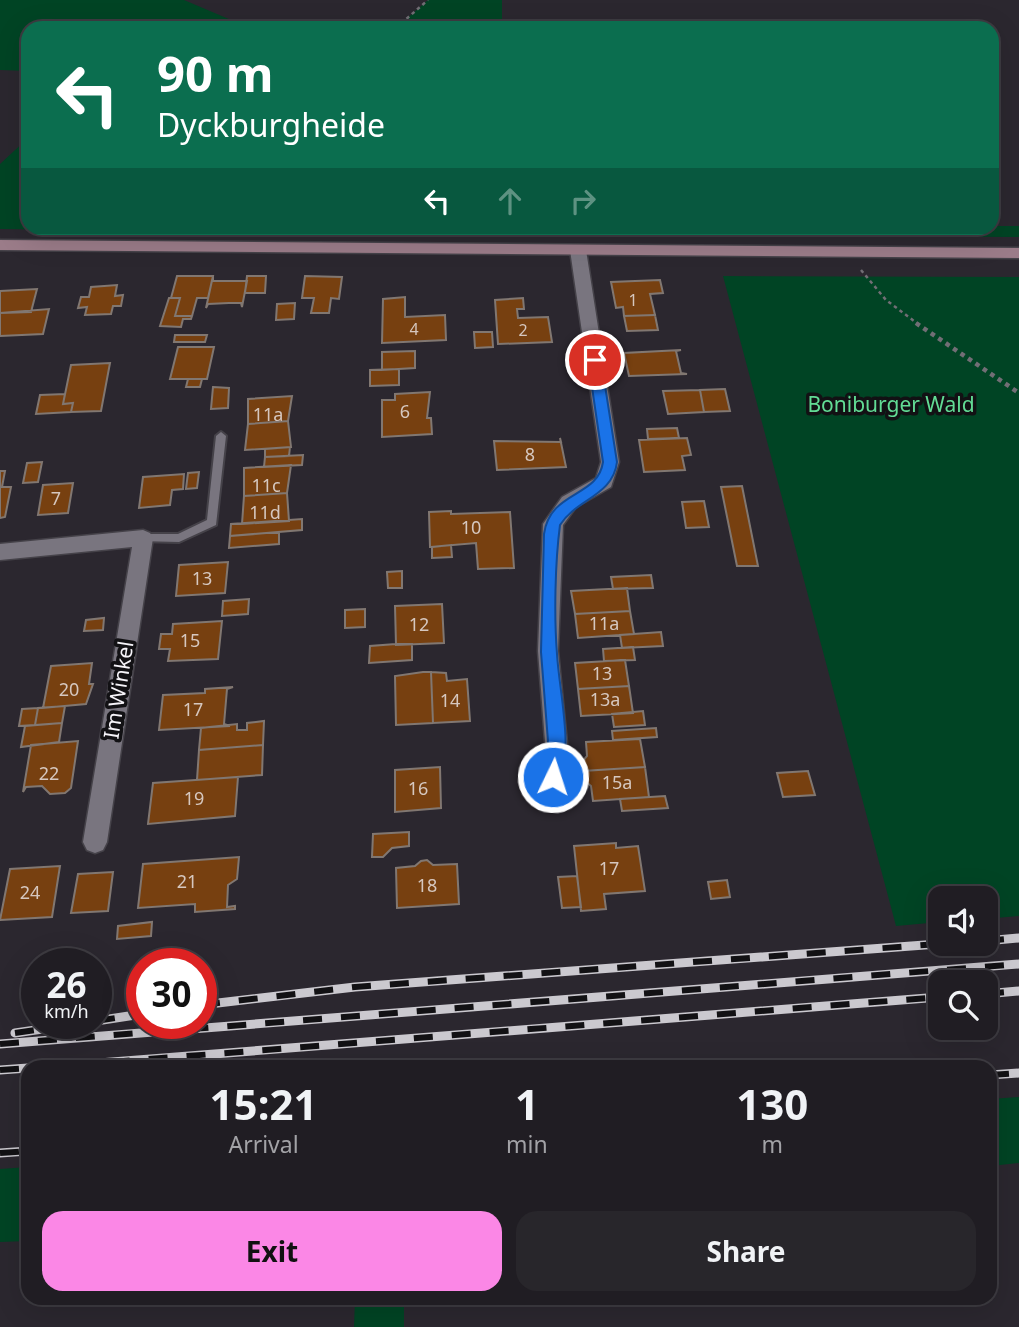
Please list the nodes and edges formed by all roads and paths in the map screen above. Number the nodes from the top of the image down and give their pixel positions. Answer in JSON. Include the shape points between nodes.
{"nodes":[{"id":1,"x":428,"y":0,"type":"edge"},
{"id":2,"x":404,"y":21,"type":"edge"},
{"id":3,"x":0,"y":245,"type":"edge"},
{"id":4,"x":578,"y":250,"type":"junction"},
{"id":5,"x":1019,"y":253,"type":"edge"},
{"id":6,"x":859,"y":265,"type":"dead end"},
{"id":7,"x":1019,"y":393,"type":"edge"},
{"id":8,"x":221,"y":436,"type":"dead end"},
{"id":9,"x":143,"y":538,"type":"junction"},
{"id":10,"x":0,"y":552,"type":"edge"},
{"id":11,"x":547,"y":798,"type":"dead end"},
{"id":12,"x":95,"y":842,"type":"dead end"}],
"edges":[{"from":1,"to":2,"type":"path"},
{"from":3,"to":4,"type":"street"},
{"from":4,"to":5,"type":"street"},
{"from":4,"to":11,"type":"street","via":[[610,462],[604,482],[569,502],[553,524],[548,652],[557,754]]},
{"from":6,"to":7,"type":"path","via":[[880,295]]},
{"from":8,"to":9,"type":"lane","via":[[212,522],[179,538]]},
{"from":9,"to":10,"type":"street"},
{"from":9,"to":12,"type":"street","name":"Im Winkel"}]}
